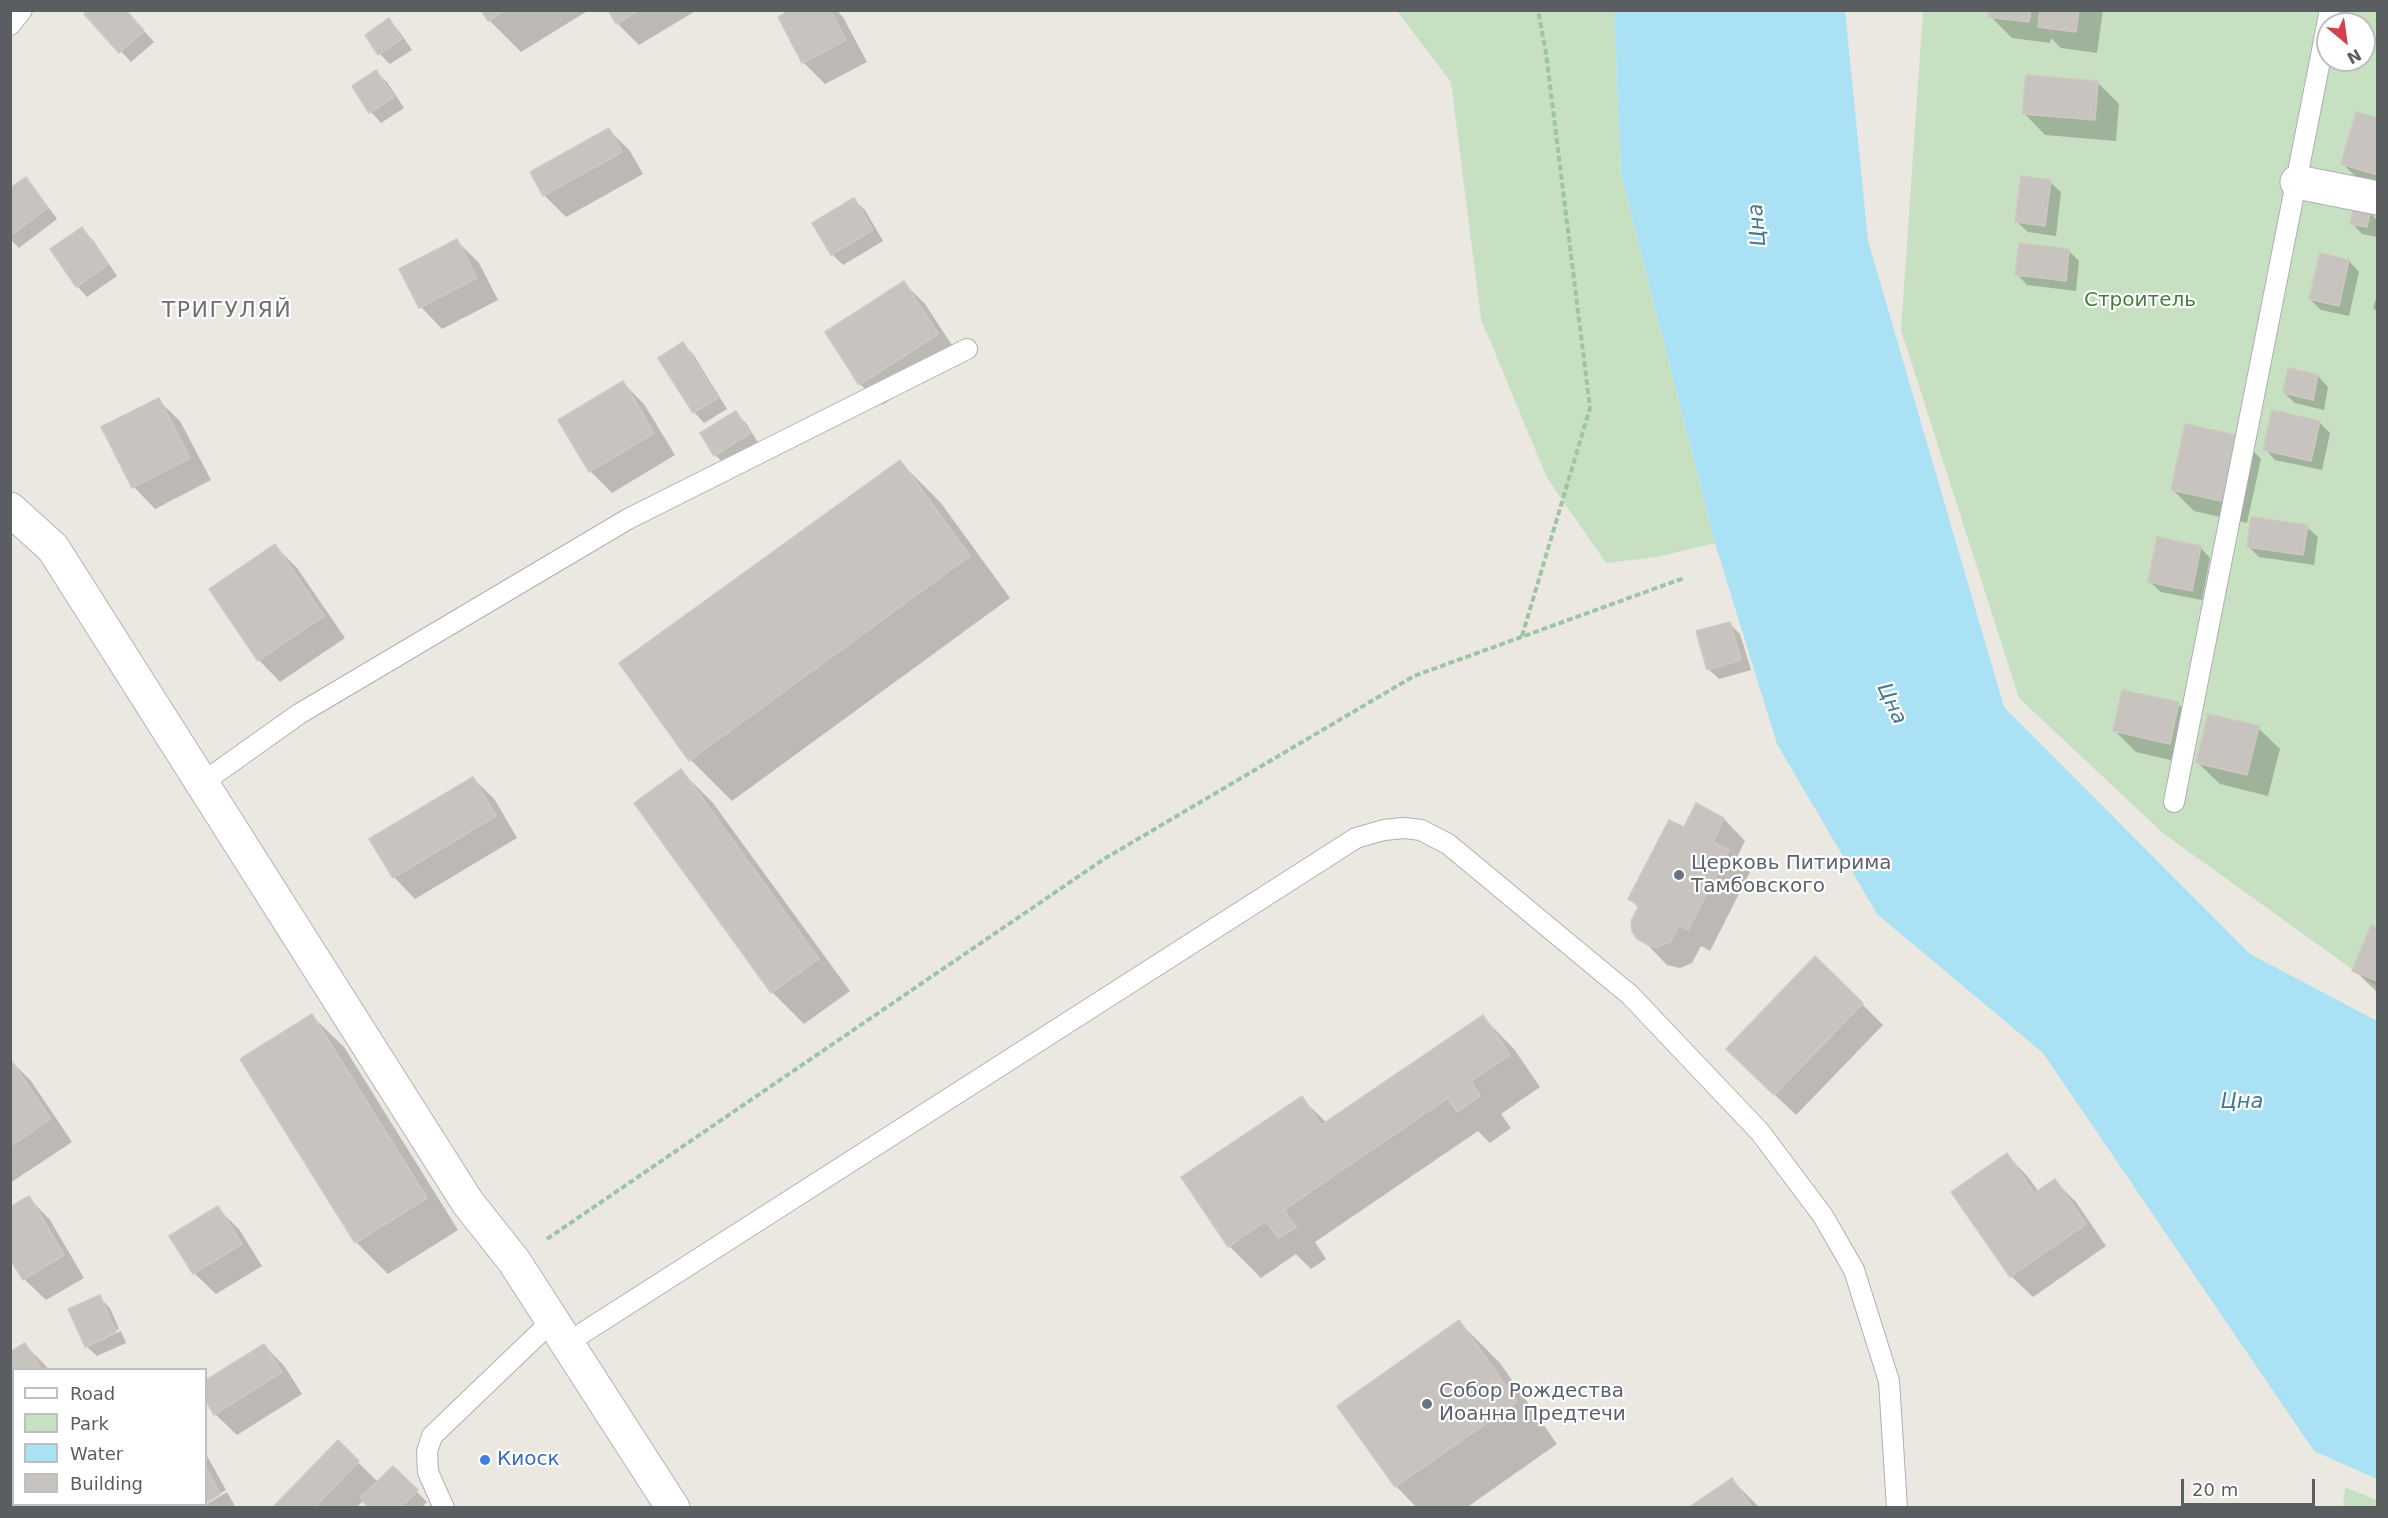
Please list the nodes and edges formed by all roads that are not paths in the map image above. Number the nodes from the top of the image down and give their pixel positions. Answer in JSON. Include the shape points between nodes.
{"nodes":[{"id":1,"x":22,"y":10,"type":"edge"},
{"id":2,"x":2330,"y":10,"type":"edge"},
{"id":3,"x":10,"y":26,"type":"edge"},
{"id":4,"x":2297,"y":182,"type":"junction"},
{"id":5,"x":2378,"y":198,"type":"edge"},
{"id":6,"x":968,"y":349,"type":"dead end"},
{"id":7,"x":10,"y":509,"type":"edge"},
{"id":8,"x":202,"y":783,"type":"junction"},
{"id":9,"x":2174,"y":802,"type":"dead end"},
{"id":10,"x":560,"y":1332,"type":"junction"},
{"id":11,"x":444,"y":1508,"type":"edge"},
{"id":12,"x":673,"y":1508,"type":"edge"},
{"id":13,"x":1898,"y":1508,"type":"edge"}],
"edges":[{"from":1,"to":3,"type":"lane"},
{"from":2,"to":4,"type":"lane"},
{"from":4,"to":5,"type":"street"},
{"from":4,"to":9,"type":"lane"},
{"from":6,"to":8,"type":"lane","via":[[627,519],[299,714]]},
{"from":7,"to":8,"type":"street","via":[[53,548]]},
{"from":8,"to":10,"type":"street","via":[[468,1203],[514,1261]]},
{"from":10,"to":11,"type":"lane","via":[[432,1437],[427,1452],[428,1472]]},
{"from":10,"to":12,"type":"street"},
{"from":10,"to":13,"type":"lane","via":[[1356,838],[1384,830],[1421,830],[1448,844],[1630,995],[1760,1132],[1823,1216],[1854,1270],[1889,1380]]}]}
